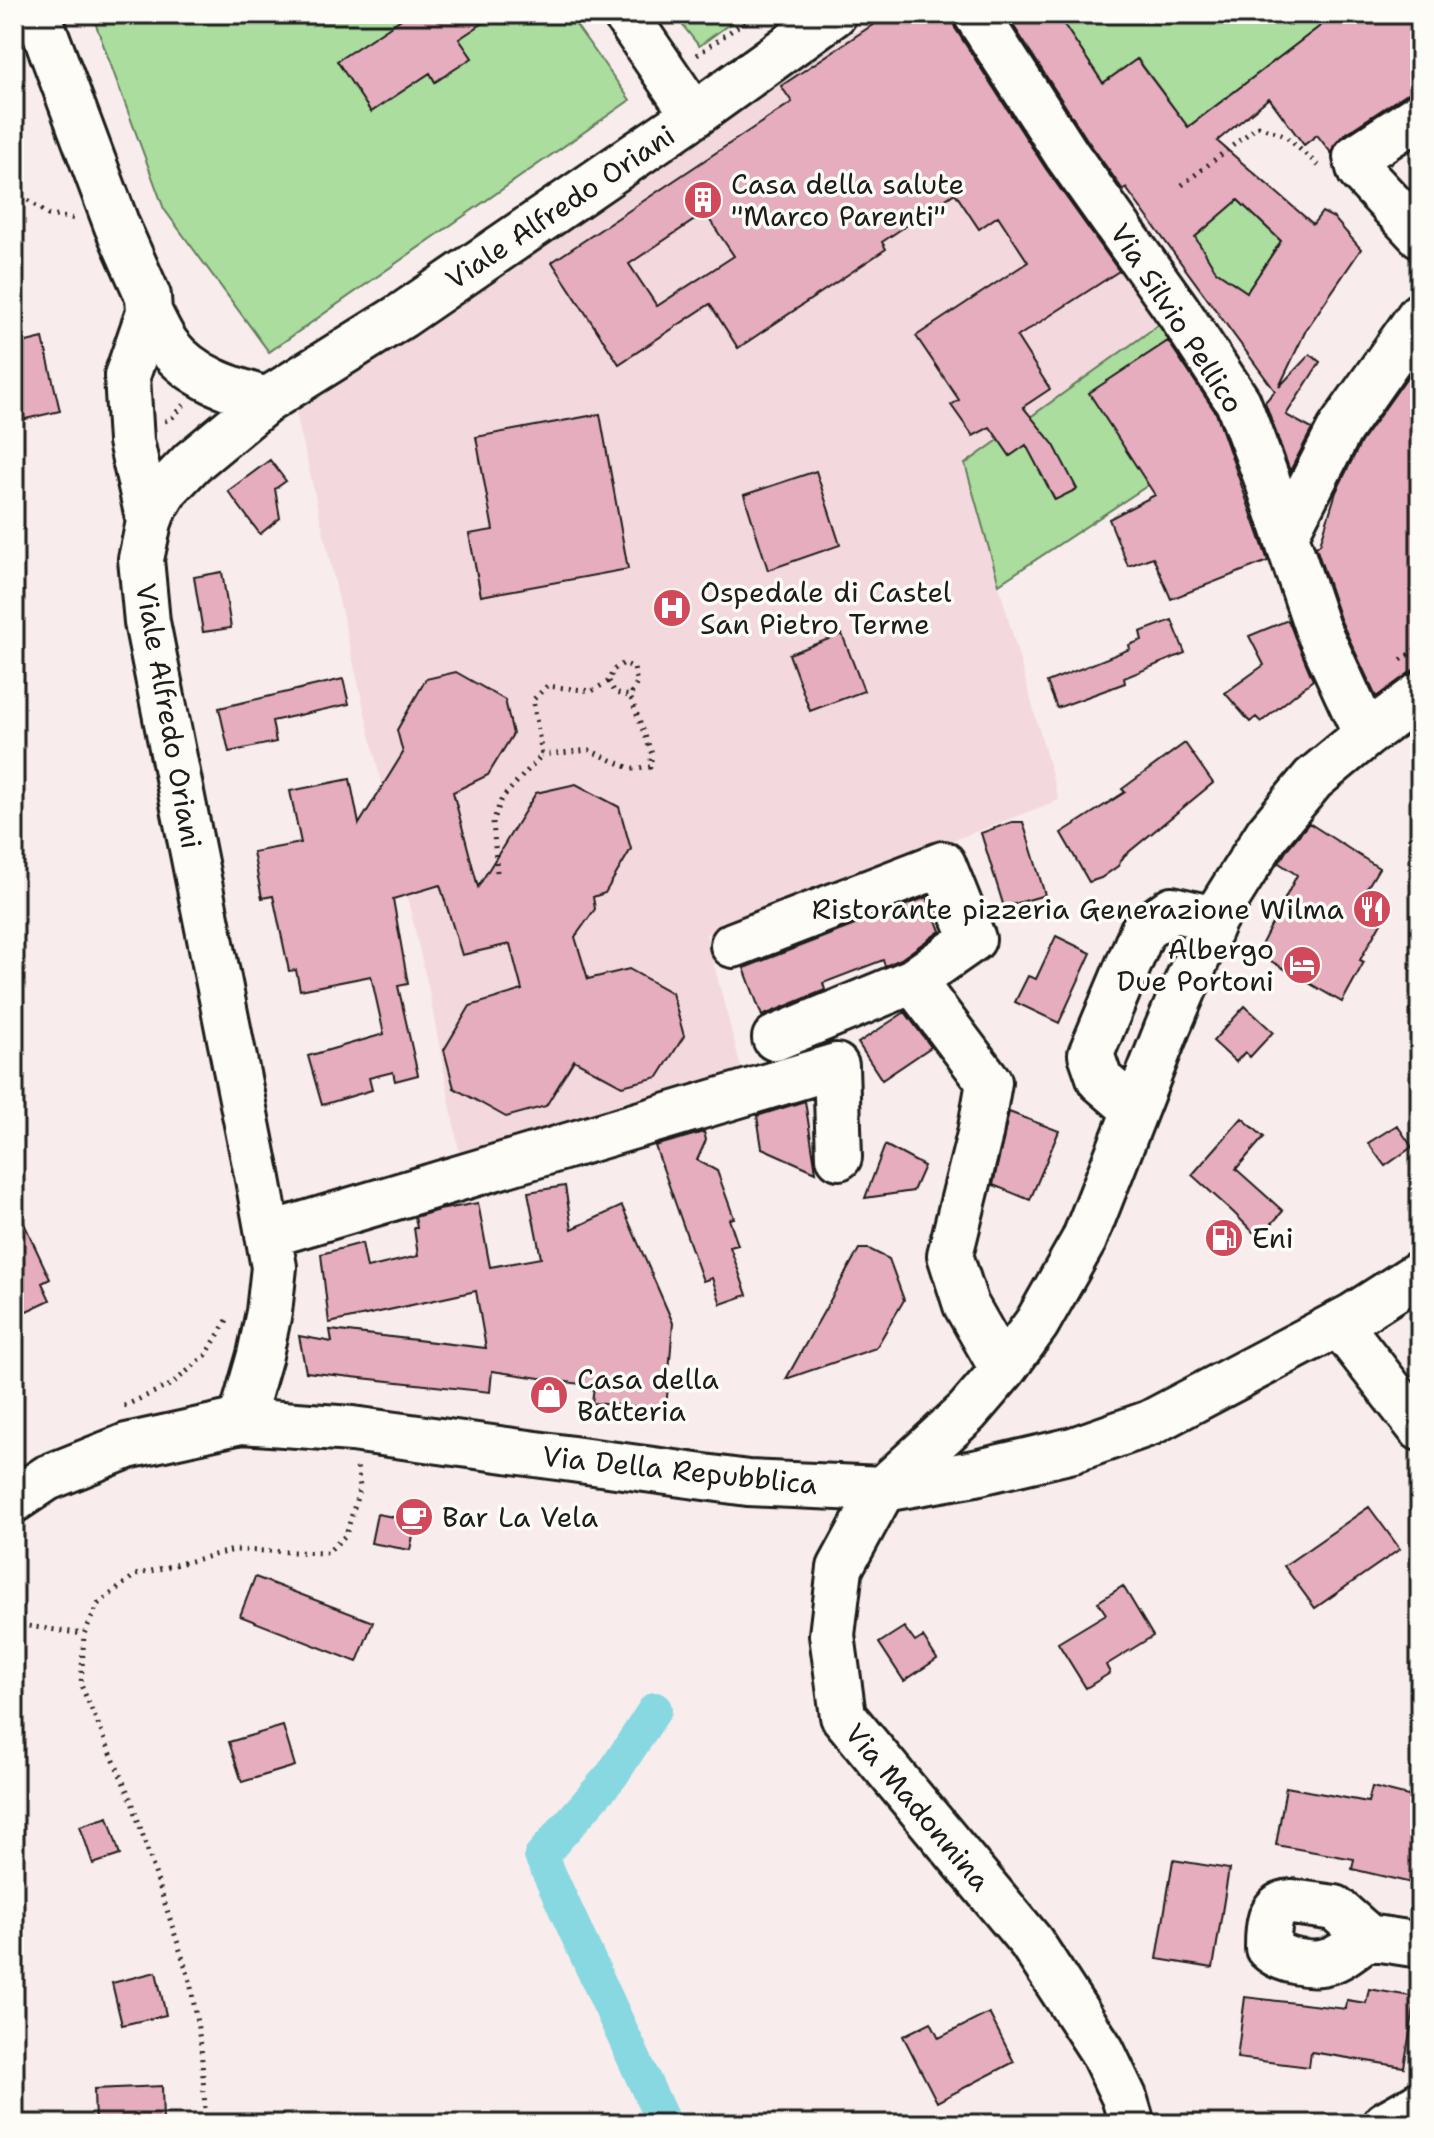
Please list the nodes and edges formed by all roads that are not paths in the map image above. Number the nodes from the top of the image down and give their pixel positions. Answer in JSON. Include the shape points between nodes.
{"nodes":[{"id":1,"x":38,"y":14,"type":"edge"},
{"id":2,"x":625,"y":14,"type":"edge"},
{"id":3,"x":657,"y":14,"type":"edge"},
{"id":4,"x":834,"y":14,"type":"edge"},
{"id":5,"x":976,"y":14,"type":"edge"},
{"id":6,"x":708,"y":105,"type":"junction"},
{"id":7,"x":1420,"y":115,"type":"edge"},
{"id":8,"x":1420,"y":235,"type":"edge"},
{"id":9,"x":149,"y":312,"type":"junction"},
{"id":10,"x":1420,"y":315,"type":"edge"},
{"id":11,"x":267,"y":400,"type":"junction"},
{"id":12,"x":149,"y":522,"type":"junction"},
{"id":13,"x":1286,"y":534,"type":"junction"},
{"id":14,"x":1420,"y":695,"type":"edge"},
{"id":15,"x":1366,"y":735,"type":"junction"},
{"id":16,"x":1214,"y":919,"type":"junction"},
{"id":17,"x":733,"y":945,"type":"dead end"},
{"id":18,"x":913,"y":981,"type":"junction"},
{"id":19,"x":775,"y":1038,"type":"dead end"},
{"id":20,"x":1135,"y":1110,"type":"junction"},
{"id":21,"x":839,"y":1157,"type":"dead end"},
{"id":22,"x":268,"y":1235,"type":"junction"},
{"id":23,"x":1420,"y":1273,"type":"edge"},
{"id":24,"x":1339,"y":1324,"type":"junction"},
{"id":25,"x":1003,"y":1370,"type":"junction"},
{"id":26,"x":241,"y":1421,"type":"junction"},
{"id":27,"x":1420,"y":1428,"type":"edge"},
{"id":28,"x":30,"y":1489,"type":"edge"},
{"id":29,"x":883,"y":1489,"type":"junction"},
{"id":30,"x":1368,"y":1937,"type":"dead end"},
{"id":31,"x":1420,"y":1945,"type":"edge"},
{"id":32,"x":1420,"y":2104,"type":"edge"},
{"id":33,"x":1137,"y":2115,"type":"edge"},
{"id":34,"x":1385,"y":2124,"type":"edge"}],
"edges":[{"from":1,"to":9,"type":"street","via":[[148,296]]},
{"from":2,"to":6,"type":"street"},
{"from":3,"to":6,"type":"street","via":[[692,59]]},
{"from":4,"to":6,"type":"street","name":"Viale Alfredo Oriani"},
{"from":5,"to":13,"type":"street","name":"Via Silvio Pellico","via":[[1238,402]]},
{"from":6,"to":11,"type":"street","name":"Viale Alfredo Oriani","via":[[403,315]]},
{"from":7,"to":8,"type":"street","via":[[1356,157],[1360,171]]},
{"from":9,"to":11,"type":"street","via":[[167,345],[196,372]]},
{"from":9,"to":12,"type":"street","via":[[127,376],[131,435]]},
{"from":10,"to":13,"type":"street","via":[[1340,429]]},
{"from":11,"to":12,"type":"street","name":"Viale Alfredo Oriani","via":[[192,462],[166,489]]},
{"from":12,"to":22,"type":"street","name":"Viale Alfredo Oriani","via":[[141,559],[147,622]]},
{"from":13,"to":15,"type":"street","name":"Via Silvio Pellico","via":[[1317,628]]},
{"from":14,"to":15,"type":"street","name":"Via Madonnina"},
{"from":15,"to":16,"type":"street","name":"Via Madonnina","via":[[1313,779],[1268,833]]},
{"from":16,"to":20,"type":"street","name":"Via Madonnina"},
{"from":16,"to":20,"type":"street","via":[[1172,909],[1143,930],[1091,1054],[1100,1080]]},
{"from":17,"to":18,"type":"street","via":[[943,864],[973,939]]},
{"from":18,"to":19,"type":"street"},
{"from":18,"to":25,"type":"street","via":[[989,1082],[950,1255],[966,1305]]},
{"from":20,"to":25,"type":"street","name":"Via Madonnina","via":[[1084,1240],[1037,1323]]},
{"from":21,"to":22,"type":"street","via":[[836,1066]]},
{"from":22,"to":26,"type":"street","name":"Viale Alfredo Oriani","via":[[274,1267],[269,1312]]},
{"from":23,"to":24,"type":"street","name":"Via Della Repubblica"},
{"from":24,"to":27,"type":"street"},
{"from":24,"to":29,"type":"street","name":"Via Della Repubblica","via":[[1150,1423],[1059,1453]]},
{"from":25,"to":29,"type":"street","name":"Via Madonnina","via":[[967,1412]]},
{"from":26,"to":28,"type":"street","name":"Via Della Repubblica","via":[[127,1446]]},
{"from":26,"to":29,"type":"street","name":"Via Della Repubblica","via":[[352,1429],[748,1483]]},
{"from":29,"to":33,"type":"street","name":"Via Madonnina","via":[[840,1568],[832,1635],[843,1716],[1031,1942]]},
{"from":30,"to":31,"type":"street"},
{"from":32,"to":34,"type":"street"}]}
